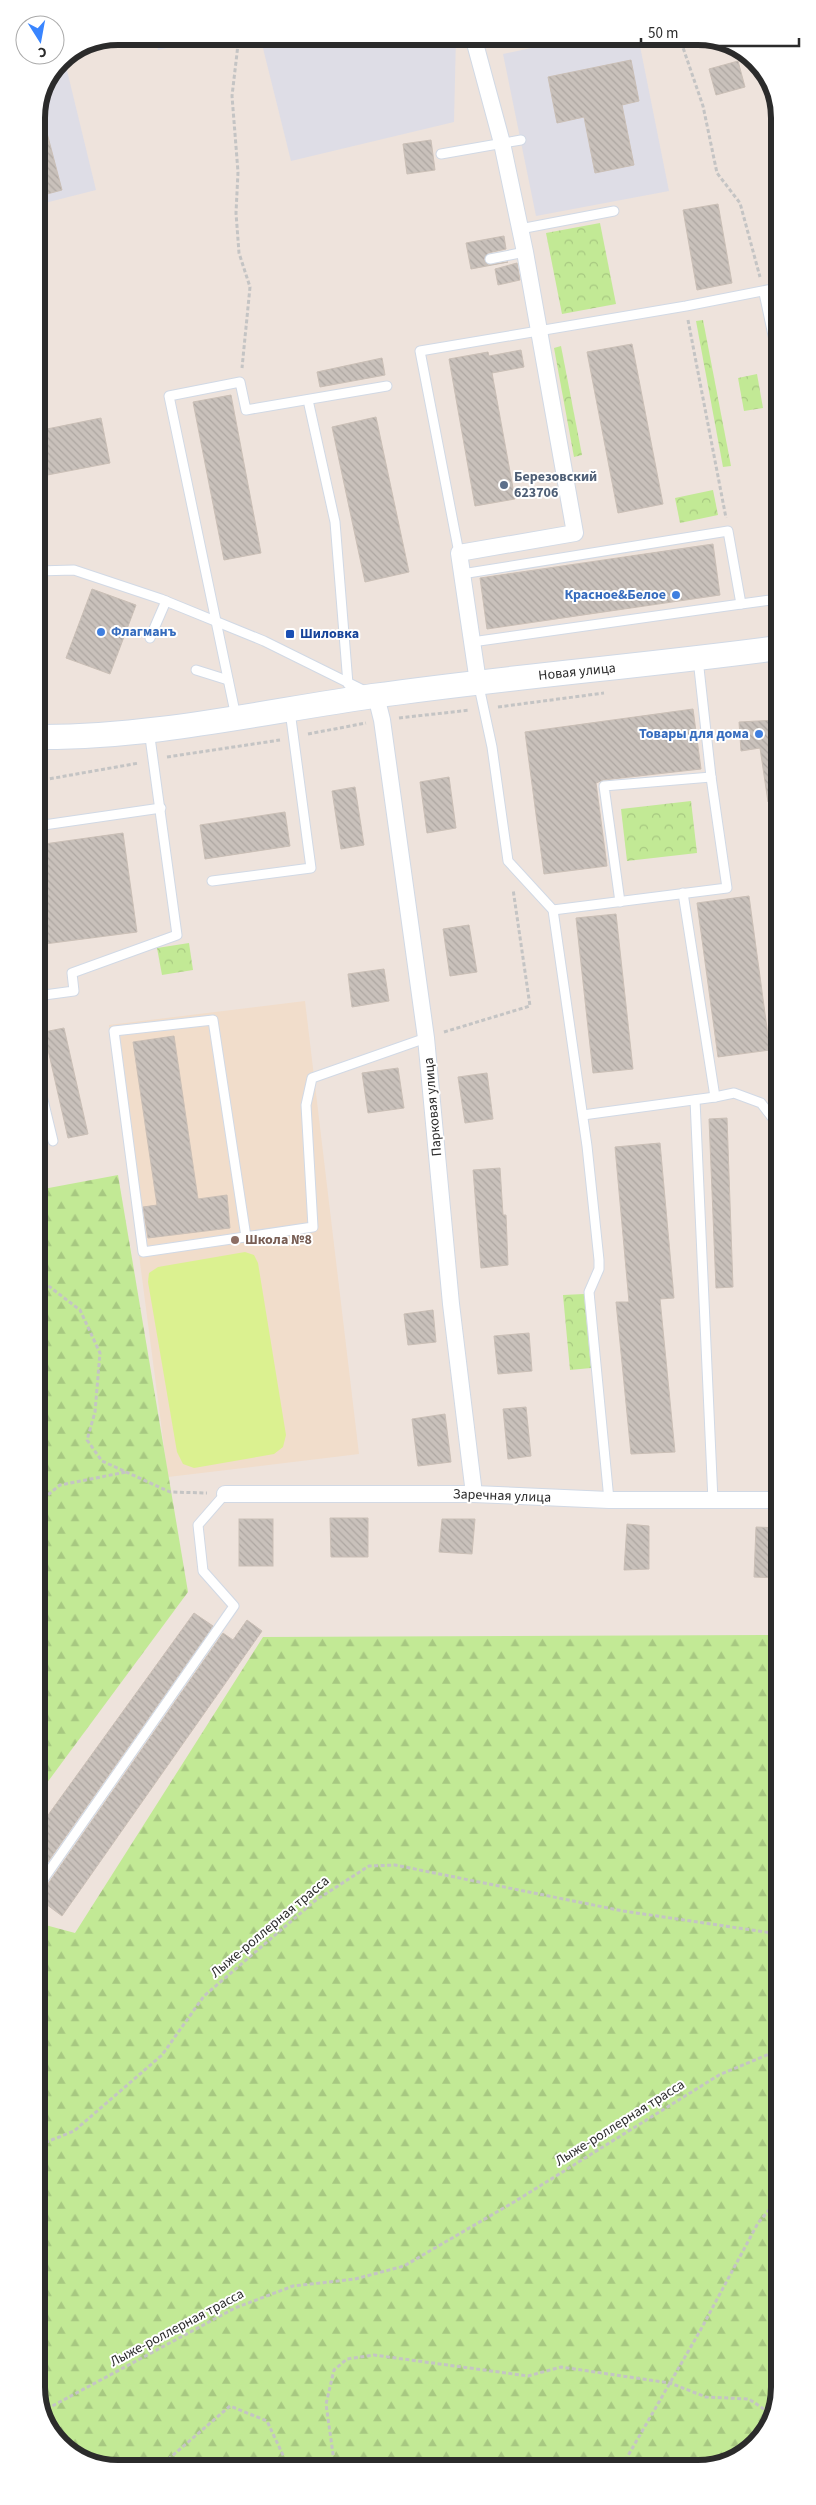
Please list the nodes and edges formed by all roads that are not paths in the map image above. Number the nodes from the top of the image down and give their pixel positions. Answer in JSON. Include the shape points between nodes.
{"nodes":[{"id":1,"x":475,"y":45,"type":"edge"},
{"id":2,"x":521,"y":140,"type":"dead end"},
{"id":3,"x":502,"y":143,"type":"junction"},
{"id":4,"x":441,"y":154,"type":"dead end"},
{"id":5,"x":614,"y":211,"type":"dead end"},
{"id":6,"x":520,"y":229,"type":"junction"},
{"id":7,"x":525,"y":252,"type":"junction"},
{"id":8,"x":490,"y":259,"type":"dead end"},
{"id":9,"x":771,"y":290,"type":"edge"},
{"id":10,"x":764,"y":292,"type":"junction"},
{"id":11,"x":771,"y":325,"type":"edge"},
{"id":12,"x":539,"y":329,"type":"junction"},
{"id":13,"x":387,"y":386,"type":"dead end"},
{"id":14,"x":308,"y":400,"type":"junction"},
{"id":15,"x":459,"y":553,"type":"junction"},
{"id":16,"x":45,"y":570,"type":"edge"},
{"id":17,"x":462,"y":574,"type":"junction"},
{"id":18,"x":771,"y":600,"type":"edge"},
{"id":19,"x":166,"y":601,"type":"junction"},
{"id":20,"x":741,"y":604,"type":"junction"},
{"id":21,"x":214,"y":620,"type":"junction"},
{"id":22,"x":150,"y":638,"type":"dead end"},
{"id":23,"x":472,"y":642,"type":"junction"},
{"id":24,"x":771,"y":649,"type":"edge"},
{"id":25,"x":698,"y":659,"type":"junction"},
{"id":26,"x":196,"y":670,"type":"dead end"},
{"id":27,"x":228,"y":680,"type":"junction"},
{"id":28,"x":478,"y":682,"type":"junction"},
{"id":29,"x":348,"y":684,"type":"junction"},
{"id":30,"x":376,"y":696,"type":"junction"},
{"id":31,"x":290,"y":708,"type":"junction"},
{"id":32,"x":236,"y":717,"type":"junction"},
{"id":33,"x":149,"y":730,"type":"junction"},
{"id":34,"x":45,"y":736,"type":"edge"},
{"id":35,"x":711,"y":777,"type":"junction"},
{"id":36,"x":161,"y":808,"type":"junction"},
{"id":37,"x":45,"y":825,"type":"edge"},
{"id":38,"x":212,"y":881,"type":"dead end"},
{"id":39,"x":683,"y":893,"type":"junction"},
{"id":40,"x":620,"y":902,"type":"junction"},
{"id":41,"x":553,"y":910,"type":"junction"},
{"id":42,"x":45,"y":995,"type":"edge"},
{"id":43,"x":426,"y":1038,"type":"junction"},
{"id":44,"x":714,"y":1097,"type":"junction"},
{"id":45,"x":696,"y":1100,"type":"junction"},
{"id":46,"x":45,"y":1106,"type":"edge"},
{"id":47,"x":583,"y":1115,"type":"junction"},
{"id":48,"x":771,"y":1116,"type":"edge"},
{"id":49,"x":53,"y":1141,"type":"dead end"},
{"id":50,"x":246,"y":1237,"type":"junction"},
{"id":51,"x":225,"y":1494,"type":"joint"},
{"id":52,"x":474,"y":1494,"type":"junction"},
{"id":53,"x":609,"y":1500,"type":"junction"},
{"id":54,"x":771,"y":1500,"type":"edge"},
{"id":55,"x":713,"y":1501,"type":"junction"},
{"id":56,"x":45,"y":1876,"type":"edge"}],
"edges":[{"from":1,"to":3,"type":"street"},
{"from":2,"to":3,"type":"lane"},
{"from":3,"to":4,"type":"lane"},
{"from":3,"to":6,"type":"street"},
{"from":5,"to":6,"type":"lane"},
{"from":6,"to":7,"type":"street"},
{"from":7,"to":8,"type":"lane"},
{"from":7,"to":12,"type":"street"},
{"from":9,"to":10,"type":"lane"},
{"from":10,"to":11,"type":"lane"},
{"from":10,"to":12,"type":"lane"},
{"from":12,"to":15,"type":"street","via":[[575,533]]},
{"from":12,"to":15,"type":"lane","via":[[420,351]]},
{"from":13,"to":14,"type":"lane"},
{"from":14,"to":21,"type":"lane","via":[[246,410],[240,382],[169,396]]},
{"from":14,"to":29,"type":"lane","via":[[335,522]]},
{"from":15,"to":17,"type":"street"},
{"from":16,"to":19,"type":"lane","via":[[74,570]]},
{"from":17,"to":20,"type":"lane","via":[[728,531]]},
{"from":17,"to":23,"type":"street"},
{"from":18,"to":20,"type":"lane"},
{"from":19,"to":21,"type":"lane"},
{"from":19,"to":22,"type":"lane"},
{"from":20,"to":23,"type":"lane"},
{"from":21,"to":27,"type":"lane"},
{"from":21,"to":29,"type":"lane","via":[[264,641]]},
{"from":23,"to":28,"type":"street"},
{"from":24,"to":25,"type":"street","name":"Новая улица"},
{"from":25,"to":28,"type":"street","name":"Новая улица"},
{"from":25,"to":35,"type":"lane"},
{"from":26,"to":27,"type":"lane"},
{"from":27,"to":32,"type":"lane"},
{"from":28,"to":30,"type":"street","name":"Новая улица"},
{"from":28,"to":41,"type":"lane","via":[[508,861]]},
{"from":29,"to":30,"type":"lane"},
{"from":30,"to":31,"type":"street","name":"Новая улица"},
{"from":30,"to":43,"type":"street","name":"Парковая улица"},
{"from":31,"to":32,"type":"street","name":"Новая улица"},
{"from":31,"to":38,"type":"lane","via":[[311,868]]},
{"from":32,"to":33,"type":"street","name":"Новая улица"},
{"from":33,"to":34,"type":"street","name":"Новая улица"},
{"from":33,"to":36,"type":"lane"},
{"from":35,"to":39,"type":"lane","via":[[727,888]]},
{"from":35,"to":40,"type":"lane","via":[[604,786]]},
{"from":36,"to":37,"type":"lane"},
{"from":36,"to":42,"type":"lane","via":[[177,935],[72,973],[74,991]]},
{"from":39,"to":40,"type":"lane"},
{"from":39,"to":44,"type":"lane"},
{"from":40,"to":41,"type":"lane"},
{"from":41,"to":47,"type":"lane"},
{"from":43,"to":50,"type":"lane","via":[[312,1078],[306,1105],[313,1227]]},
{"from":43,"to":52,"type":"street","name":"Парковая улица","via":[[451,1304]]},
{"from":44,"to":45,"type":"lane"},
{"from":44,"to":48,"type":"lane","via":[[734,1092],[761,1103]]},
{"from":45,"to":47,"type":"lane"},
{"from":45,"to":55,"type":"lane"},
{"from":46,"to":49,"type":"lane"},
{"from":47,"to":53,"type":"lane","via":[[599,1269],[589,1292]]},
{"from":50,"to":50,"type":"lane","via":[[143,1252],[114,1031],[213,1020]]},
{"from":51,"to":52,"type":"street","name":"Заречная улица"},
{"from":51,"to":56,"type":"lane","via":[[198,1525],[203,1571],[234,1606]]},
{"from":52,"to":53,"type":"street","name":"Заречная улица"},
{"from":53,"to":55,"type":"street","name":"Заречная улица"},
{"from":54,"to":55,"type":"street","name":"Заречная улица"}]}
